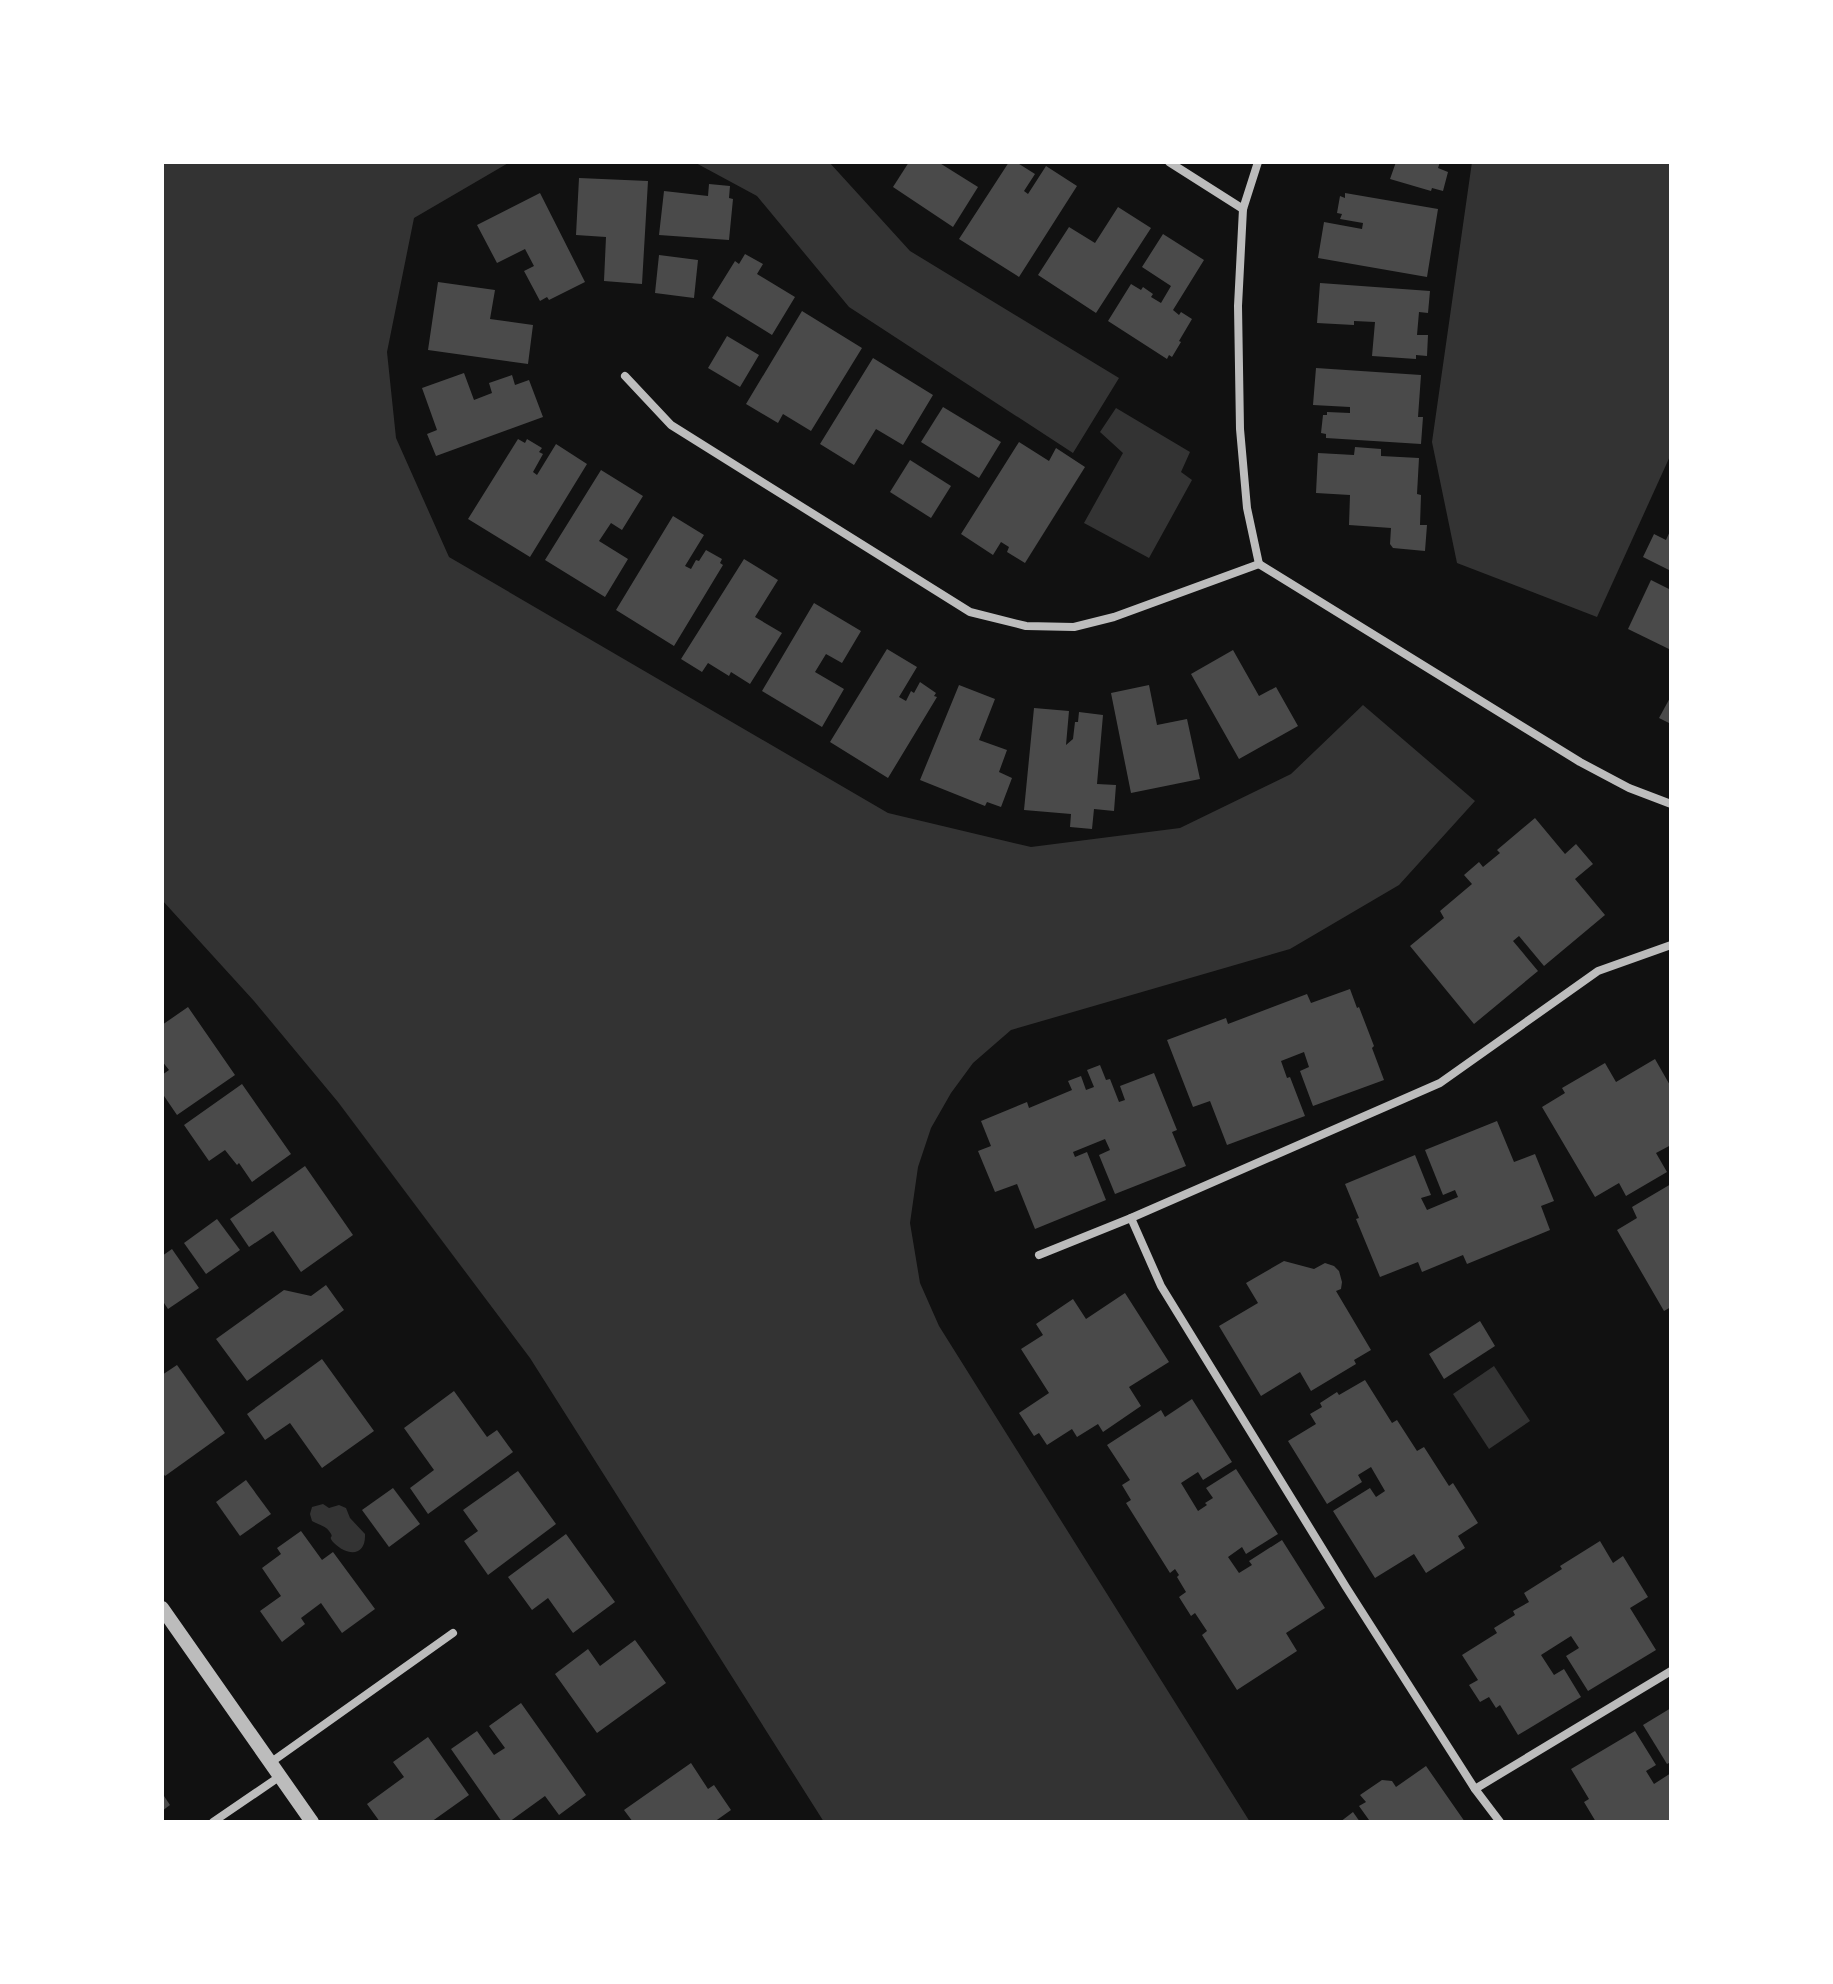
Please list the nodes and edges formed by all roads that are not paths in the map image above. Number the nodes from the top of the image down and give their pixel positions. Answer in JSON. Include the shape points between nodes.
{"nodes":[{"id":1,"x":1169,"y":162,"type":"edge"},
{"id":2,"x":1258,"y":162,"type":"edge"},
{"id":3,"x":1243,"y":209,"type":"junction"},
{"id":4,"x":625,"y":376,"type":"dead end"},
{"id":5,"x":1259,"y":564,"type":"junction"},
{"id":6,"x":1671,"y":804,"type":"edge"},
{"id":7,"x":1671,"y":945,"type":"edge"},
{"id":8,"x":1131,"y":1218,"type":"junction"},
{"id":9,"x":1039,"y":1255,"type":"dead end"},
{"id":10,"x":162,"y":1608,"type":"edge"},
{"id":11,"x":453,"y":1633,"type":"dead end"},
{"id":12,"x":1671,"y":1671,"type":"edge"},
{"id":13,"x":270,"y":1763,"type":"junction"},
{"id":14,"x":279,"y":1777,"type":"junction"},
{"id":15,"x":1475,"y":1789,"type":"junction"},
{"id":16,"x":213,"y":1822,"type":"edge"},
{"id":17,"x":312,"y":1822,"type":"edge"},
{"id":18,"x":1500,"y":1822,"type":"edge"}],
"edges":[{"from":1,"to":3,"type":"street"},
{"from":2,"to":3,"type":"street"},
{"from":3,"to":5,"type":"street","via":[[1240,429],[1247,508]]},
{"from":4,"to":5,"type":"street","via":[[671,425],[970,612],[1026,626],[1074,627]]},
{"from":5,"to":6,"type":"street","via":[[1580,762]]},
{"from":7,"to":8,"type":"street","via":[[1598,971],[1440,1083]]},
{"from":8,"to":9,"type":"street"},
{"from":8,"to":15,"type":"street","via":[[1161,1286]]},
{"from":10,"to":13,"type":"street"},
{"from":11,"to":13,"type":"street"},
{"from":12,"to":15,"type":"street"},
{"from":13,"to":14,"type":"street"},
{"from":14,"to":16,"type":"street"},
{"from":14,"to":17,"type":"street"},
{"from":15,"to":18,"type":"street"}]}
